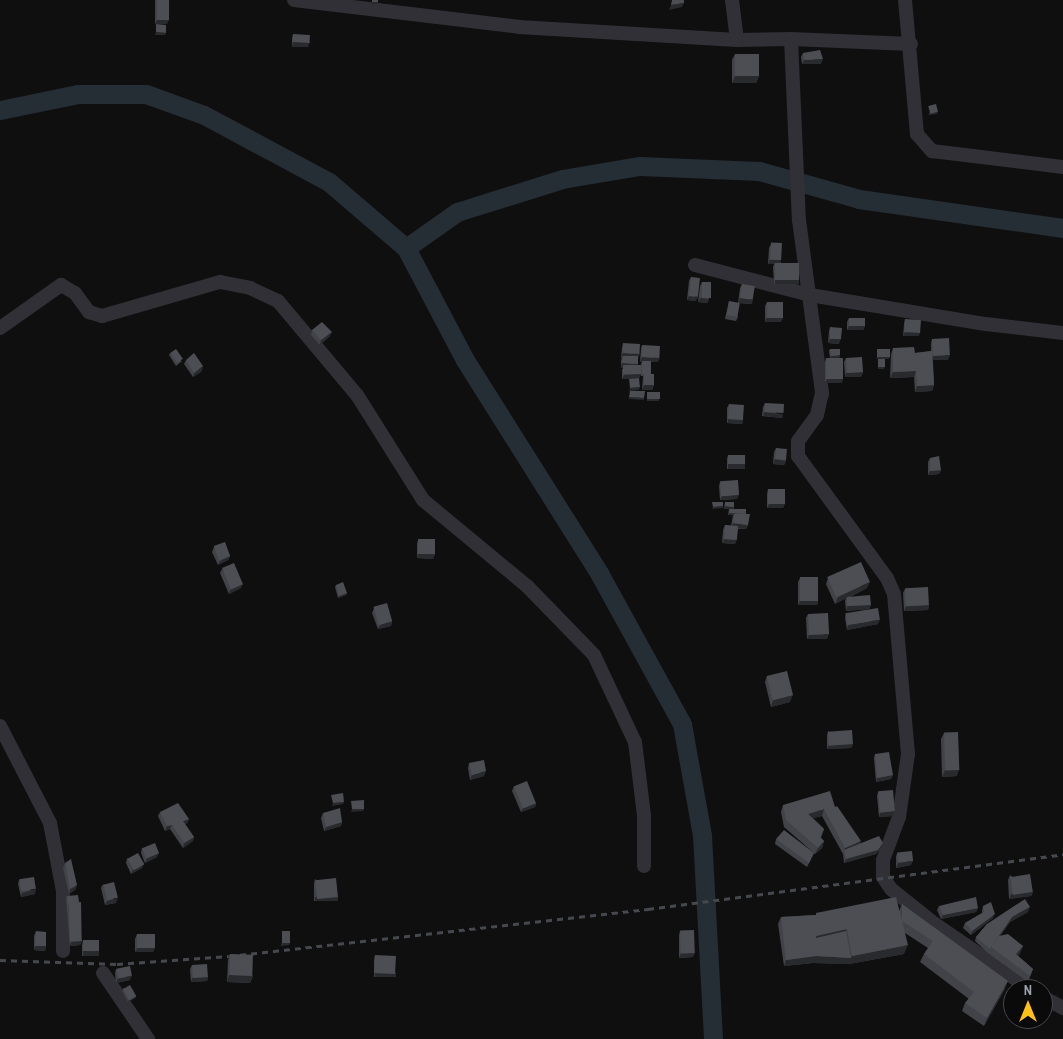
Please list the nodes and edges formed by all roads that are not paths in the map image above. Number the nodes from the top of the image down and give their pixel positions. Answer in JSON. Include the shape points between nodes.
{"nodes":[{"id":1,"x":294,"y":0,"type":"edge"},
{"id":2,"x":732,"y":0,"type":"edge"},
{"id":3,"x":905,"y":0,"type":"edge"},
{"id":4,"x":792,"y":39,"type":"junction"},
{"id":5,"x":737,"y":40,"type":"junction"},
{"id":6,"x":911,"y":44,"type":"junction"},
{"id":7,"x":1063,"y":167,"type":"edge"},
{"id":8,"x":695,"y":264,"type":"dead end"},
{"id":9,"x":810,"y":295,"type":"junction"},
{"id":10,"x":0,"y":328,"type":"edge"},
{"id":11,"x":1063,"y":333,"type":"edge"},
{"id":12,"x":0,"y":726,"type":"edge"},
{"id":13,"x":644,"y":866,"type":"dead end"},
{"id":14,"x":63,"y":951,"type":"dead end"},
{"id":15,"x":103,"y":973,"type":"dead end"},
{"id":16,"x":1015,"y":979,"type":"edge"},
{"id":17,"x":148,"y":1039,"type":"edge"}],
"edges":[{"from":1,"to":5,"type":"street","via":[[519,27]]},
{"from":2,"to":5,"type":"street"},
{"from":3,"to":6,"type":"street"},
{"from":4,"to":5,"type":"street"},
{"from":4,"to":6,"type":"street"},
{"from":4,"to":9,"type":"street","via":[[799,220]]},
{"from":6,"to":7,"type":"street","via":[[917,134],[932,151]]},
{"from":8,"to":9,"type":"street"},
{"from":9,"to":11,"type":"street","via":[[986,324]]},
{"from":9,"to":16,"type":"street","via":[[822,404],[798,441],[798,456],[887,578],[894,594],[908,754],[899,817],[883,860],[883,877],[892,889],[942,930]]},
{"from":10,"to":13,"type":"street","via":[[62,285],[75,293],[89,312],[102,316],[220,282],[250,288],[278,302],[357,395],[423,500],[527,586],[594,655],[636,742],[644,815]]},
{"from":12,"to":14,"type":"street","via":[[50,823],[63,891]]},
{"from":15,"to":17,"type":"street"}]}
